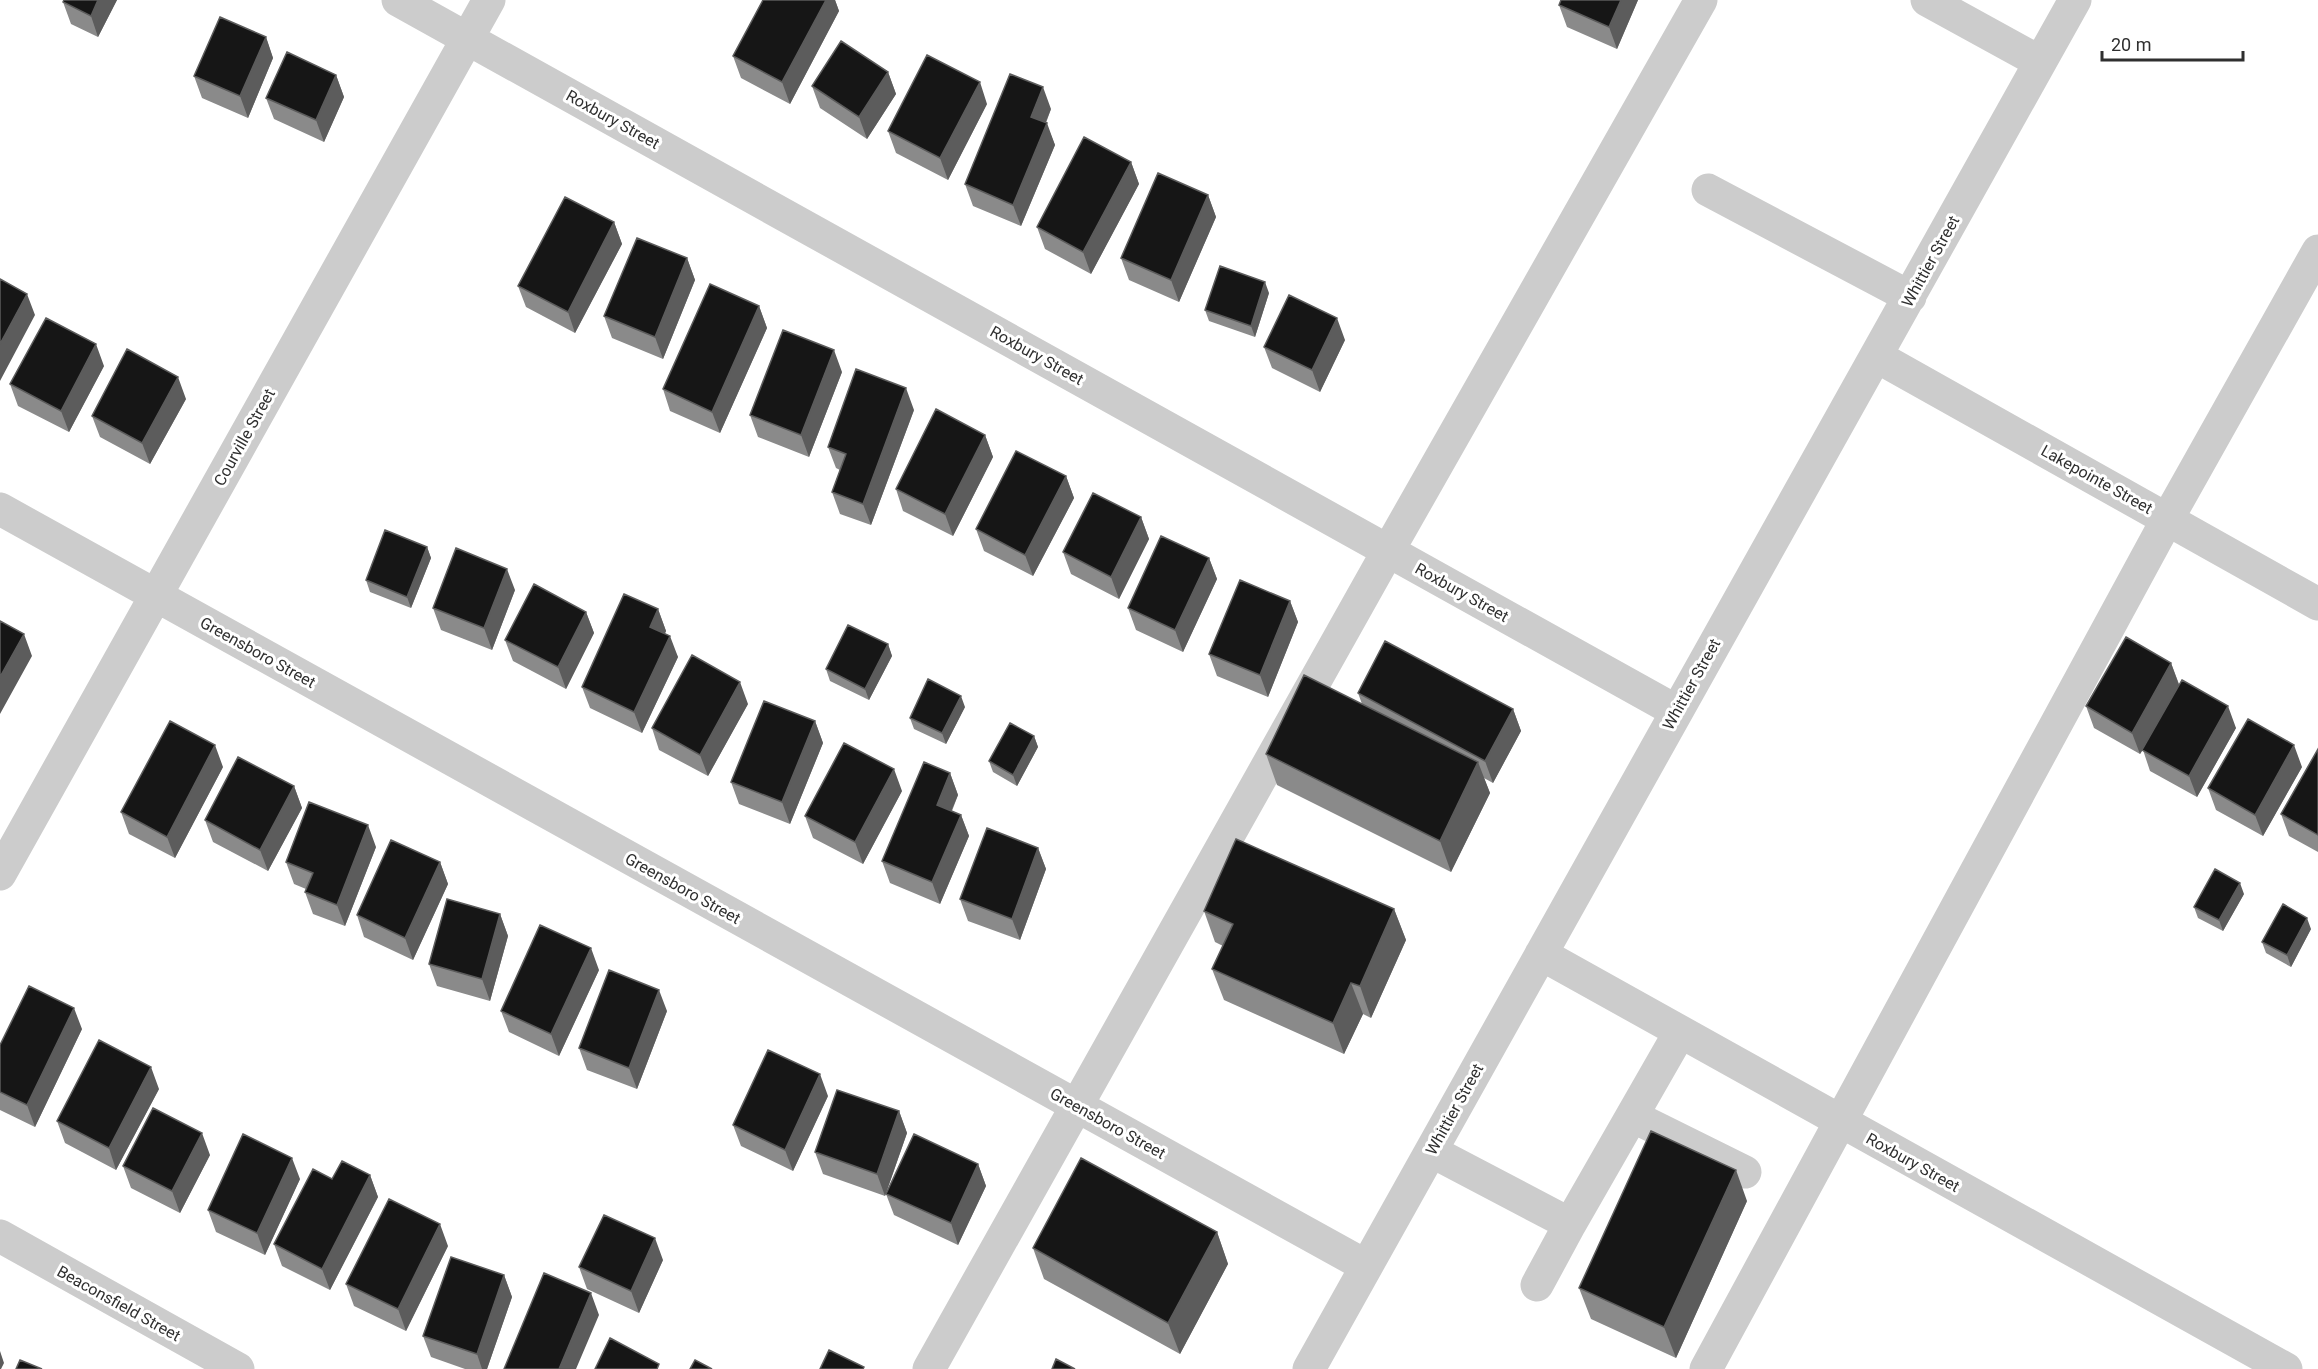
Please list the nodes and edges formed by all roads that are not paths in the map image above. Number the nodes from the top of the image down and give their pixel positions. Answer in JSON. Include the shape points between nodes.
{"nodes":[{"id":1,"x":398,"y":0,"type":"edge"},
{"id":2,"x":489,"y":0,"type":"edge"},
{"id":3,"x":1701,"y":0,"type":"edge"},
{"id":4,"x":1928,"y":0,"type":"edge"},
{"id":5,"x":2074,"y":0,"type":"edge"},
{"id":6,"x":467,"y":38,"type":"junction"},
{"id":7,"x":2040,"y":63,"type":"junction"},
{"id":8,"x":1708,"y":190,"type":"dead end"},
{"id":9,"x":2318,"y":251,"type":"edge"},
{"id":10,"x":1910,"y":297,"type":"junction"},
{"id":11,"x":1876,"y":356,"type":"junction"},
{"id":12,"x":0,"y":509,"type":"edge"},
{"id":13,"x":2168,"y":518,"type":"junction"},
{"id":14,"x":1388,"y":551,"type":"junction"},
{"id":15,"x":156,"y":596,"type":"junction"},
{"id":16,"x":2318,"y":604,"type":"edge"},
{"id":17,"x":1676,"y":711,"type":"junction"},
{"id":18,"x":0,"y":874,"type":"edge"},
{"id":19,"x":1541,"y":954,"type":"junction"},
{"id":20,"x":1680,"y":1032,"type":"junction"},
{"id":21,"x":1076,"y":1106,"type":"junction"},
{"id":22,"x":1632,"y":1116,"type":"junction"},
{"id":23,"x":1840,"y":1121,"type":"junction"},
{"id":24,"x":1431,"y":1151,"type":"junction"},
{"id":25,"x":1745,"y":1172,"type":"dead end"},
{"id":26,"x":1570,"y":1224,"type":"junction"},
{"id":27,"x":0,"y":1236,"type":"edge"},
{"id":28,"x":1366,"y":1266,"type":"junction"},
{"id":29,"x":1537,"y":1285,"type":"dead end"},
{"id":30,"x":238,"y":1369,"type":"edge"},
{"id":31,"x":929,"y":1369,"type":"edge"},
{"id":32,"x":1309,"y":1369,"type":"edge"},
{"id":33,"x":1706,"y":1369,"type":"edge"},
{"id":34,"x":2286,"y":1369,"type":"edge"}],
"edges":[{"from":1,"to":6,"type":"street","name":"Roxbury Street"},
{"from":2,"to":6,"type":"street","name":"Courville Street"},
{"from":3,"to":14,"type":"street"},
{"from":4,"to":7,"type":"street"},
{"from":5,"to":7,"type":"street","name":"Whittier Street"},
{"from":6,"to":14,"type":"street","name":"Roxbury Street"},
{"from":6,"to":15,"type":"street","name":"Courville Street"},
{"from":7,"to":10,"type":"street","name":"Whittier Street"},
{"from":8,"to":10,"type":"street"},
{"from":9,"to":13,"type":"street"},
{"from":10,"to":11,"type":"street","name":"Whittier Street"},
{"from":11,"to":13,"type":"street","name":"Lakepointe Street"},
{"from":11,"to":17,"type":"street","name":"Whittier Street"},
{"from":12,"to":15,"type":"street","name":"Greensboro Street"},
{"from":13,"to":16,"type":"street","name":"Lakepointe Street"},
{"from":13,"to":23,"type":"street"},
{"from":14,"to":17,"type":"street","name":"Roxbury Street"},
{"from":14,"to":21,"type":"street"},
{"from":15,"to":18,"type":"street","name":"Courville Street"},
{"from":15,"to":21,"type":"street","name":"Greensboro Street"},
{"from":17,"to":19,"type":"street","name":"Whittier Street"},
{"from":19,"to":20,"type":"street","name":"Roxbury Street"},
{"from":19,"to":24,"type":"street","name":"Whittier Street"},
{"from":20,"to":22,"type":"street"},
{"from":20,"to":23,"type":"street","name":"Roxbury Street"},
{"from":21,"to":28,"type":"street","name":"Greensboro Street"},
{"from":21,"to":31,"type":"street"},
{"from":22,"to":25,"type":"street"},
{"from":22,"to":26,"type":"street"},
{"from":23,"to":33,"type":"street"},
{"from":23,"to":34,"type":"street","name":"Roxbury Street"},
{"from":24,"to":26,"type":"street"},
{"from":24,"to":28,"type":"street","name":"Whittier Street"},
{"from":26,"to":29,"type":"street"},
{"from":27,"to":30,"type":"street","name":"Beaconsfield Street"},
{"from":28,"to":32,"type":"street","name":"Whittier Street"}]}
